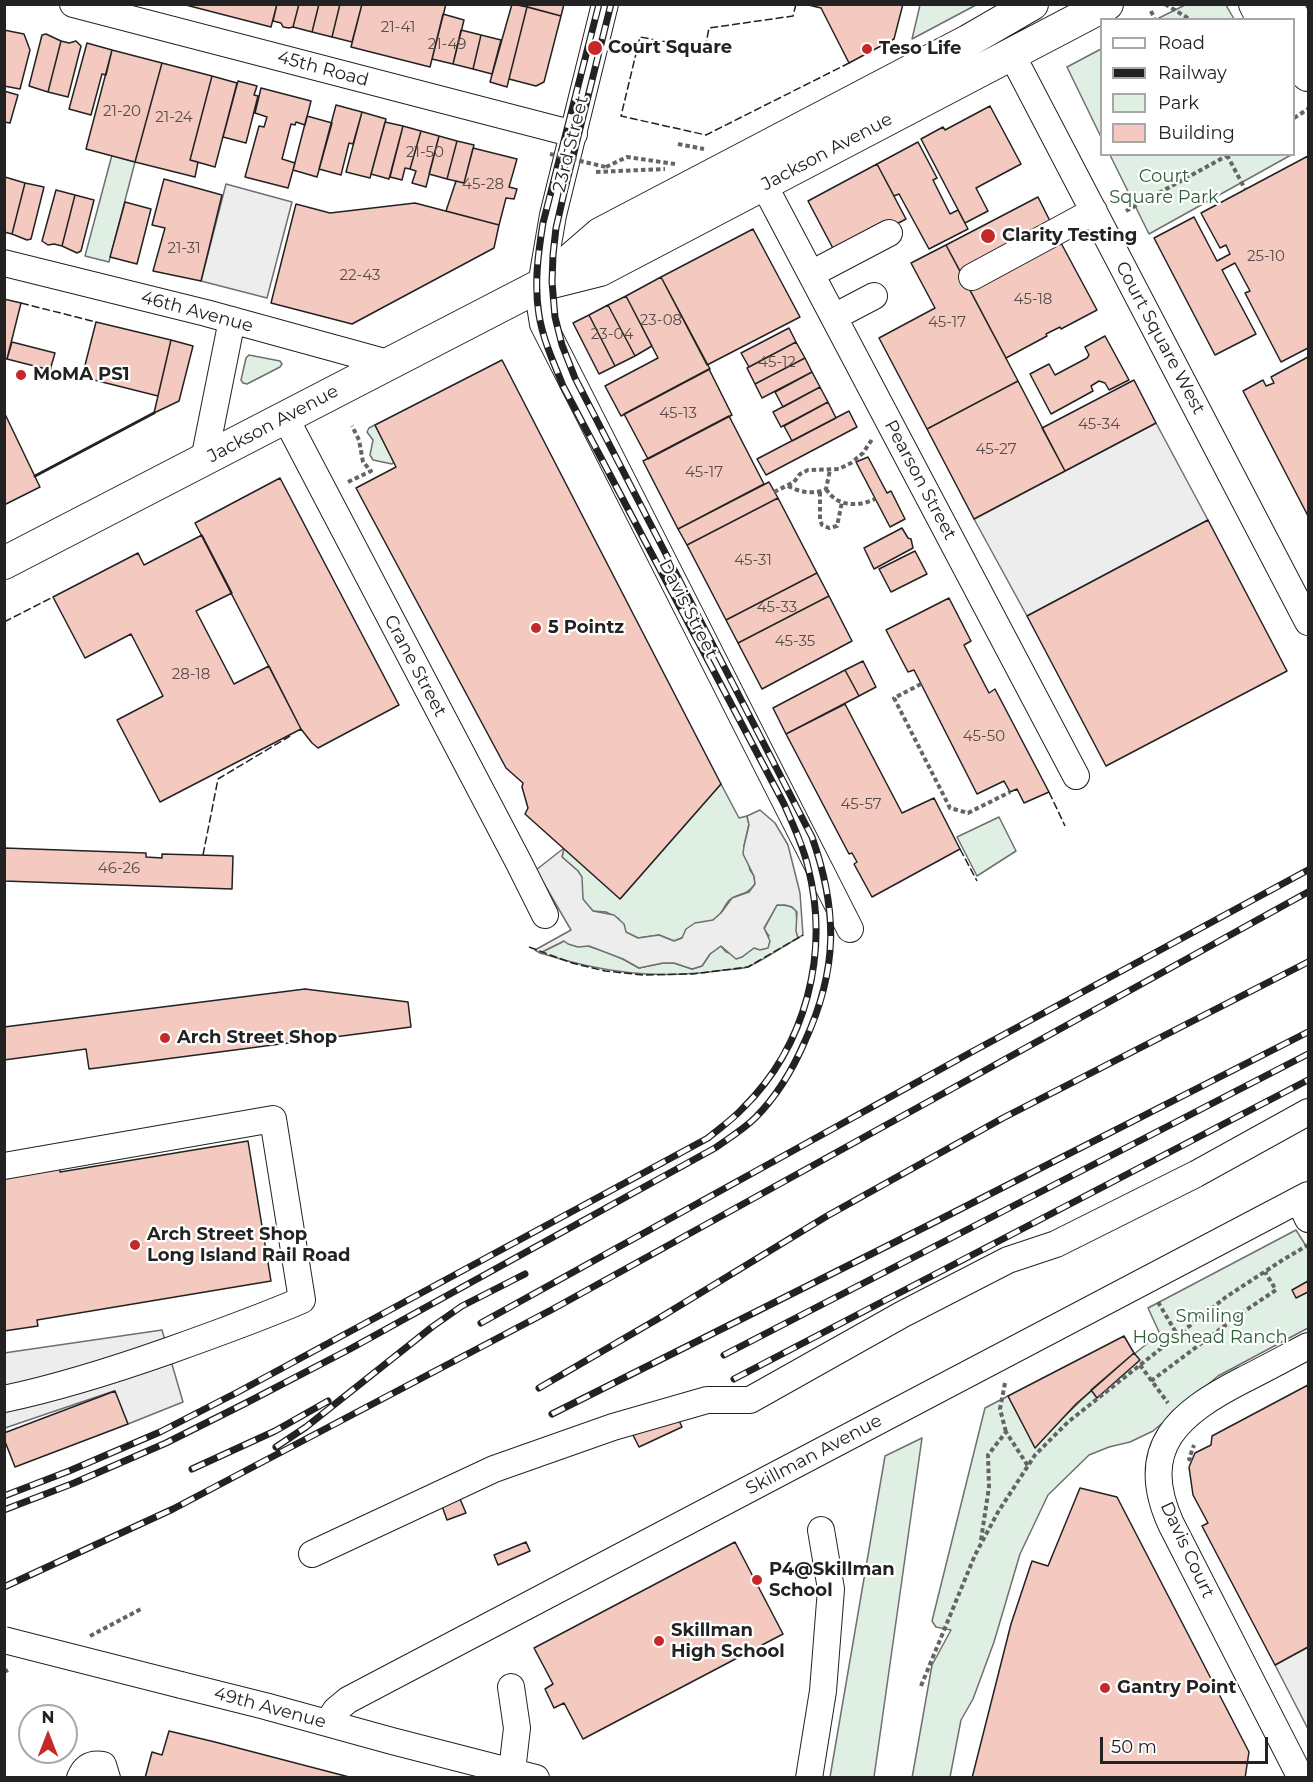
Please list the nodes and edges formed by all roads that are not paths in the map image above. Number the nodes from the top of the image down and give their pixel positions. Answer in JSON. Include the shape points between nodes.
{"nodes":[{"id":1,"x":73,"y":4,"type":"edge"},
{"id":2,"x":605,"y":4,"type":"edge"},
{"id":3,"x":1032,"y":4,"type":"edge"},
{"id":4,"x":1107,"y":4,"type":"edge"},
{"id":5,"x":1255,"y":4,"type":"edge"},
{"id":6,"x":1286,"y":4,"type":"edge"},
{"id":7,"x":1262,"y":18,"type":"edge"},
{"id":8,"x":1294,"y":18,"type":"edge"},
{"id":9,"x":1295,"y":20,"type":"edge"},
{"id":10,"x":1308,"y":38,"type":"edge"},
{"id":11,"x":1012,"y":55,"type":"junction"},
{"id":12,"x":1295,"y":65,"type":"edge"},
{"id":13,"x":1308,"y":75,"type":"edge"},
{"id":14,"x":574,"y":134,"type":"junction"},
{"id":15,"x":765,"y":185,"type":"junction"},
{"id":16,"x":1094,"y":212,"type":"junction"},
{"id":17,"x":889,"y":233,"type":"dead end"},
{"id":18,"x":4,"y":263,"type":"edge"},
{"id":19,"x":811,"y":274,"type":"junction"},
{"id":20,"x":972,"y":277,"type":"dead end"},
{"id":21,"x":541,"y":285,"type":"junction"},
{"id":22,"x":871,"y":291,"type":"dead end"},
{"id":23,"x":831,"y":312,"type":"junction"},
{"id":24,"x":232,"y":320,"type":"junction"},
{"id":25,"x":388,"y":363,"type":"junction"},
{"id":26,"x":285,"y":417,"type":"junction"},
{"id":27,"x":204,"y":460,"type":"junction"},
{"id":28,"x":6,"y":561,"type":"edge"},
{"id":29,"x":1308,"y":622,"type":"edge"},
{"id":30,"x":1076,"y":776,"type":"dead end"},
{"id":31,"x":545,"y":915,"type":"dead end"},
{"id":32,"x":850,"y":929,"type":"dead end"},
{"id":33,"x":1308,"y":1112,"type":"edge"},
{"id":34,"x":4,"y":1166,"type":"edge"},
{"id":35,"x":1305,"y":1205,"type":"edge"},
{"id":36,"x":1308,"y":1346,"type":"edge"},
{"id":37,"x":4,"y":1398,"type":"edge"},
{"id":38,"x":821,"y":1530,"type":"dead end"},
{"id":39,"x":312,"y":1554,"type":"dead end"},
{"id":40,"x":4,"y":1640,"type":"edge"},
{"id":41,"x":511,"y":1687,"type":"dead end"},
{"id":42,"x":327,"y":1723,"type":"junction"},
{"id":43,"x":512,"y":1771,"type":"junction"},
{"id":44,"x":80,"y":1778,"type":"edge"},
{"id":45,"x":107,"y":1778,"type":"edge"},
{"id":46,"x":536,"y":1778,"type":"edge"},
{"id":47,"x":809,"y":1778,"type":"edge"},
{"id":48,"x":1301,"y":1778,"type":"edge"}],
"edges":[{"from":1,"to":14,"type":"street","name":"45th Road"},
{"from":2,"to":14,"type":"street","name":"23rd Street"},
{"from":3,"to":21,"type":"main road","name":"Jackson Avenue","via":[[600,234]]},
{"from":4,"to":11,"type":"main road","name":"Jackson Avenue"},
{"from":5,"to":7,"type":"main road"},
{"from":6,"to":8,"type":"main road"},
{"from":9,"to":10,"type":"main road"},
{"from":11,"to":15,"type":"main road","name":"Jackson Avenue"},
{"from":11,"to":16,"type":"street","name":"Court Square West"},
{"from":12,"to":13,"type":"main road"},
{"from":14,"to":21,"type":"street","name":"23rd Street","via":[[556,201]]},
{"from":15,"to":19,"type":"street","name":"Pearson Street"},
{"from":15,"to":21,"type":"main road","name":"Jackson Avenue","via":[[600,270]]},
{"from":16,"to":20,"type":"street"},
{"from":16,"to":29,"type":"street","name":"Court Square West"},
{"from":17,"to":19,"type":"street"},
{"from":18,"to":24,"type":"street","name":"46th Avenue"},
{"from":19,"to":23,"type":"street","name":"Pearson Street"},
{"from":21,"to":25,"type":"main road","name":"Jackson Avenue"},
{"from":21,"to":32,"type":"street","name":"Davis Street","via":[[543,324]]},
{"from":22,"to":23,"type":"street"},
{"from":23,"to":30,"type":"street","name":"Pearson Street"},
{"from":24,"to":25,"type":"street","name":"46th Avenue"},
{"from":24,"to":27,"type":"street"},
{"from":25,"to":26,"type":"main road","name":"Jackson Avenue"},
{"from":26,"to":27,"type":"main road","name":"Jackson Avenue"},
{"from":26,"to":31,"type":"street","name":"Crane Street"},
{"from":27,"to":28,"type":"main road","name":"Jackson Avenue"},
{"from":33,"to":39,"type":"street","via":[[1056,1244],[1008,1260],[903,1314],[750,1400],[707,1400],[613,1427],[494,1469]]},
{"from":34,"to":37,"type":"street","via":[[273,1119],[302,1300],[116,1369]]},
{"from":35,"to":42,"type":"street","name":"Skillman Avenue","via":[[348,1700]]},
{"from":36,"to":48,"type":"street","name":"Davis Court","via":[[1207,1399],[1186,1415],[1161,1452],[1158,1473],[1163,1505],[1171,1524]]},
{"from":38,"to":47,"type":"street","via":[[831,1589],[823,1691]]},
{"from":40,"to":42,"type":"street","name":"49th Avenue","bridge":true},
{"from":41,"to":43,"type":"street","via":[[517,1728]]},
{"from":42,"to":43,"type":"street","name":"49th Avenue"},
{"from":43,"to":46,"type":"street","name":"49th Avenue"},
{"from":44,"to":45,"type":"street","via":[[93,1764],[103,1765]]}]}
